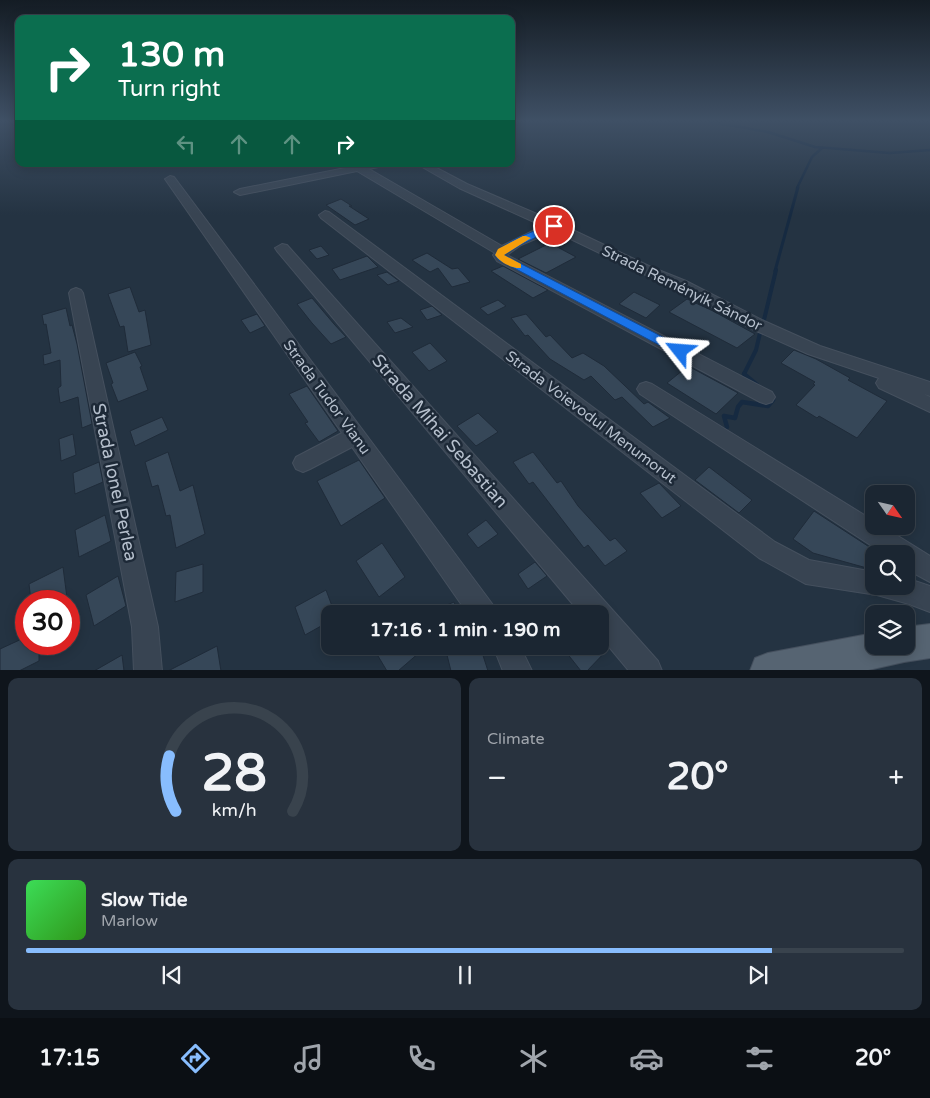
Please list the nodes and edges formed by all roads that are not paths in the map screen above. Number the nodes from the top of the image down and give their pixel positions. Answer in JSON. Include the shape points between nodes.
{"nodes":[{"id":1,"x":364,"y":167,"type":"edge"},
{"id":2,"x":428,"y":167,"type":"edge"},
{"id":3,"x":359,"y":168,"type":"junction"},
{"id":4,"x":170,"y":180,"type":"dead end"},
{"id":5,"x":240,"y":192,"type":"dead end"},
{"id":6,"x":325,"y":215,"type":"dead end"},
{"id":7,"x":554,"y":226,"type":"junction"},
{"id":8,"x":282,"y":248,"type":"dead end"},
{"id":9,"x":502,"y":251,"type":"junction"},
{"id":10,"x":76,"y":293,"type":"dead end"},
{"id":11,"x":864,"y":368,"type":"junction"},
{"id":12,"x":646,"y":389,"type":"dead end"},
{"id":13,"x":930,"y":389,"type":"edge"},
{"id":14,"x":766,"y":397,"type":"dead end"},
{"id":15,"x":930,"y":405,"type":"edge"},
{"id":16,"x":355,"y":436,"type":"junction"},
{"id":17,"x":303,"y":462,"type":"dead end"},
{"id":18,"x":891,"y":545,"type":"edge"},
{"id":19,"x":915,"y":560,"type":"edge"},
{"id":20,"x":930,"y":570,"type":"edge"},
{"id":21,"x":865,"y":582,"type":"edge"},
{"id":22,"x":915,"y":593,"type":"edge"},
{"id":23,"x":930,"y":599,"type":"edge"},
{"id":24,"x":477,"y":605,"type":"edge"},
{"id":25,"x":590,"y":605,"type":"edge"},
{"id":26,"x":609,"y":626,"type":"edge"},
{"id":27,"x":930,"y":640,"type":"edge"},
{"id":28,"x":915,"y":643,"type":"edge"},
{"id":29,"x":865,"y":652,"type":"edge"},
{"id":30,"x":510,"y":655,"type":"edge"},
{"id":31,"x":148,"y":670,"type":"edge"},
{"id":32,"x":518,"y":670,"type":"edge"},
{"id":33,"x":648,"y":670,"type":"edge"},
{"id":34,"x":768,"y":670,"type":"edge"}],
"edges":[{"from":1,"to":3,"type":"lane"},
{"from":2,"to":7,"type":"street","name":"Strada Reményik Sándor"},
{"from":3,"to":5,"type":"lane"},
{"from":3,"to":9,"type":"street"},
{"from":4,"to":16,"type":"street","name":"Strada Tudor Vianu"},
{"from":6,"to":21,"type":"street","name":"Strada Voievodul Menumorut","via":[[767,550],[806,572]]},
{"from":7,"to":9,"type":"street"},
{"from":7,"to":11,"type":"street","name":"Strada Reményik Sándor","via":[[681,284],[761,326]]},
{"from":8,"to":25,"type":"street","name":"Strada Mihai Sebastian"},
{"from":9,"to":14,"type":"street","via":[[502,258]]},
{"from":10,"to":31,"type":"street","name":"Strada Ionel Perlea","via":[[145,627]]},
{"from":11,"to":13,"type":"street","name":"Strada Reményik Sándor"},
{"from":11,"to":15,"type":"street","name":"Strada Reményik Sándor","via":[[887,385]]},
{"from":12,"to":18,"type":"street"},
{"from":16,"to":17,"type":"street"},
{"from":16,"to":24,"type":"street","name":"Strada Tudor Vianu"},
{"from":19,"to":20,"type":"street"},
{"from":22,"to":23,"type":"street"},
{"from":26,"to":33,"type":"street","name":"Strada Mihai Sebastian"},
{"from":27,"to":28,"type":"main road"},
{"from":29,"to":34,"type":"main road"},
{"from":30,"to":32,"type":"street"}]}
